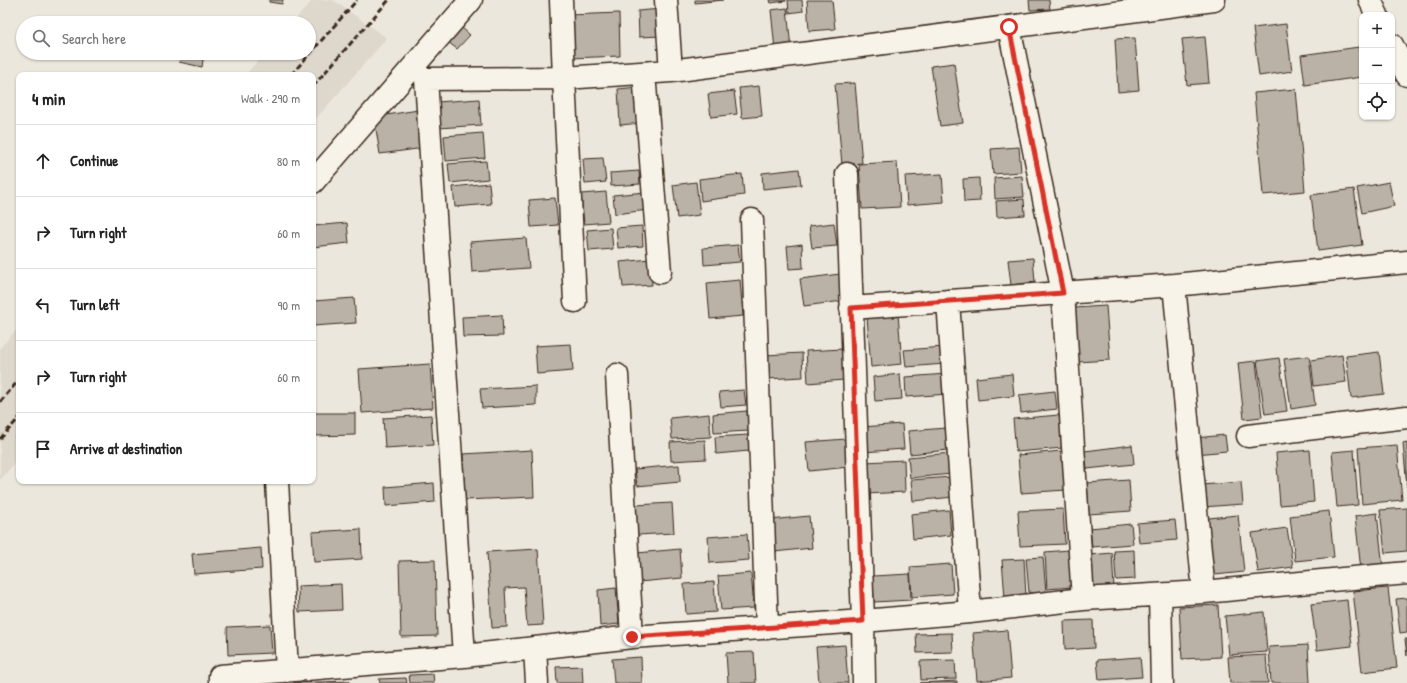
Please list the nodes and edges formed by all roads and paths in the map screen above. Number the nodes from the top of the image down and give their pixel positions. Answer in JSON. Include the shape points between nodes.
{"nodes":[{"id":1,"x":470,"y":0,"type":"edge"},
{"id":2,"x":561,"y":0,"type":"edge"},
{"id":3,"x":666,"y":0,"type":"edge"},
{"id":4,"x":1214,"y":0,"type":"edge"},
{"id":5,"x":1370,"y":0,"type":"edge"},
{"id":6,"x":1376,"y":12,"type":"edge"},
{"id":7,"x":1009,"y":27,"type":"junction"},
{"id":8,"x":1394,"y":48,"type":"edge"},
{"id":9,"x":671,"y":71,"type":"junction"},
{"id":10,"x":644,"y":73,"type":"junction"},
{"id":11,"x":1407,"y":75,"type":"edge"},
{"id":12,"x":564,"y":78,"type":"junction"},
{"id":13,"x":847,"y":174,"type":"dead end"},
{"id":14,"x":316,"y":179,"type":"edge"},
{"id":15,"x":752,"y":220,"type":"dead end"},
{"id":16,"x":1407,"y":262,"type":"edge"},
{"id":17,"x":660,"y":272,"type":"dead end"},
{"id":18,"x":1174,"y":285,"type":"junction"},
{"id":19,"x":1063,"y":293,"type":"junction"},
{"id":20,"x":575,"y":300,"type":"dead end"},
{"id":21,"x":948,"y":301,"type":"junction"},
{"id":22,"x":851,"y":308,"type":"junction"},
{"id":23,"x":617,"y":375,"type":"dead end"},
{"id":24,"x":1407,"y":417,"type":"edge"},
{"id":25,"x":1248,"y":436,"type":"dead end"},
{"id":26,"x":277,"y":484,"type":"edge"},
{"id":27,"x":1407,"y":573,"type":"edge"},
{"id":28,"x":1204,"y":592,"type":"junction"},
{"id":29,"x":1160,"y":595,"type":"junction"},
{"id":30,"x":1083,"y":599,"type":"junction"},
{"id":31,"x":970,"y":612,"type":"junction"},
{"id":32,"x":863,"y":621,"type":"junction"},
{"id":33,"x":767,"y":628,"type":"junction"},
{"id":34,"x":632,"y":637,"type":"junction"},
{"id":35,"x":535,"y":648,"type":"junction"},
{"id":36,"x":464,"y":656,"type":"junction"},
{"id":37,"x":287,"y":671,"type":"junction"},
{"id":38,"x":220,"y":683,"type":"edge"},
{"id":39,"x":537,"y":683,"type":"edge"},
{"id":40,"x":864,"y":683,"type":"edge"},
{"id":41,"x":1162,"y":683,"type":"edge"}],
"edges":[{"from":1,"to":14,"type":"street"},
{"from":2,"to":12,"type":"street"},
{"from":3,"to":9,"type":"street"},
{"from":4,"to":7,"type":"street"},
{"from":5,"to":6,"type":"street"},
{"from":7,"to":9,"type":"street"},
{"from":7,"to":19,"type":"street"},
{"from":8,"to":11,"type":"street"},
{"from":9,"to":10,"type":"street"},
{"from":10,"to":12,"type":"street"},
{"from":10,"to":17,"type":"street"},
{"from":12,"to":20,"type":"street"},
{"from":12,"to":36,"type":"street","via":[[426,79]]},
{"from":13,"to":22,"type":"street"},
{"from":15,"to":33,"type":"street"},
{"from":16,"to":18,"type":"street"},
{"from":18,"to":19,"type":"street"},
{"from":18,"to":28,"type":"street"},
{"from":19,"to":21,"type":"street"},
{"from":19,"to":30,"type":"street"},
{"from":21,"to":22,"type":"street"},
{"from":21,"to":31,"type":"street"},
{"from":22,"to":32,"type":"street"},
{"from":23,"to":34,"type":"street"},
{"from":24,"to":25,"type":"street"},
{"from":26,"to":37,"type":"street"},
{"from":27,"to":28,"type":"street"},
{"from":28,"to":29,"type":"street"},
{"from":29,"to":30,"type":"street"},
{"from":29,"to":41,"type":"street"},
{"from":30,"to":31,"type":"street"},
{"from":31,"to":32,"type":"street"},
{"from":32,"to":33,"type":"street"},
{"from":32,"to":40,"type":"street"},
{"from":33,"to":34,"type":"street"},
{"from":34,"to":35,"type":"street"},
{"from":35,"to":36,"type":"street"},
{"from":35,"to":39,"type":"street"},
{"from":36,"to":37,"type":"street"},
{"from":37,"to":38,"type":"street","via":[[220,676]]}]}
